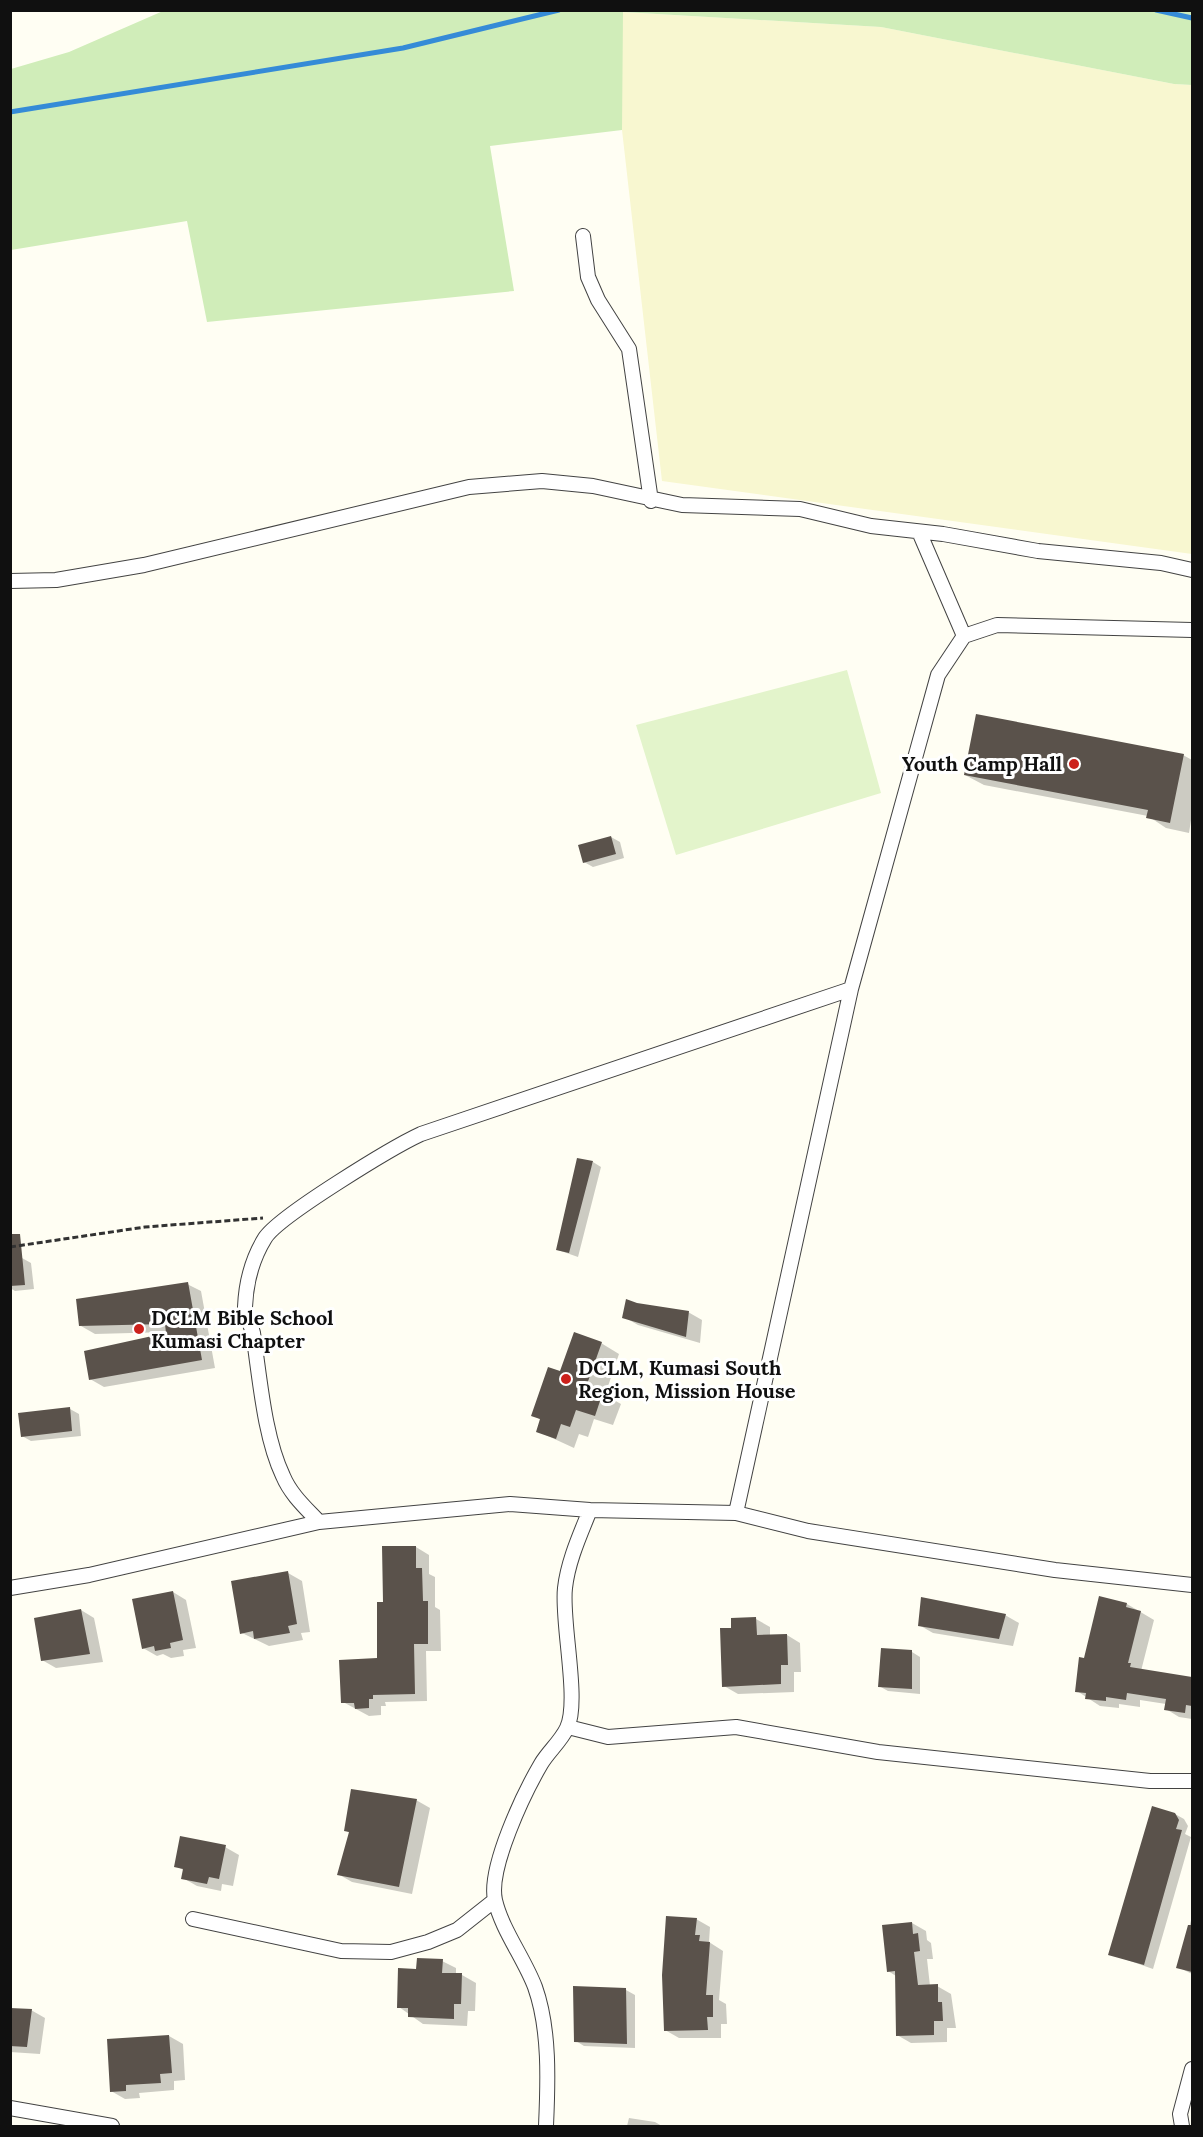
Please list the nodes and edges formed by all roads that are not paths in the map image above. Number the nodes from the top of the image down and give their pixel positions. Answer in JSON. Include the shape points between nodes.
{"nodes":[{"id":1,"x":584,"y":236,"type":"dead end"},
{"id":2,"x":651,"y":501,"type":"junction"},
{"id":3,"x":920,"y":534,"type":"junction"},
{"id":4,"x":1192,"y":570,"type":"edge"},
{"id":5,"x":10,"y":581,"type":"edge"},
{"id":6,"x":1192,"y":630,"type":"edge"},
{"id":7,"x":964,"y":636,"type":"junction"},
{"id":8,"x":851,"y":989,"type":"junction"},
{"id":9,"x":590,"y":1510,"type":"junction"},
{"id":10,"x":736,"y":1513,"type":"junction"},
{"id":11,"x":319,"y":1522,"type":"junction"},
{"id":12,"x":1192,"y":1585,"type":"edge"},
{"id":13,"x":10,"y":1588,"type":"edge"},
{"id":14,"x":568,"y":1727,"type":"junction"},
{"id":15,"x":1192,"y":1780,"type":"edge"},
{"id":16,"x":495,"y":1900,"type":"junction"},
{"id":17,"x":193,"y":1919,"type":"dead end"},
{"id":18,"x":1192,"y":2069,"type":"edge"},
{"id":19,"x":10,"y":2108,"type":"edge"},
{"id":20,"x":112,"y":2127,"type":"edge"},
{"id":21,"x":546,"y":2127,"type":"edge"},
{"id":22,"x":1182,"y":2127,"type":"edge"}],
"edges":[{"from":1,"to":2,"type":"street","via":[[588,278],[629,349]]},
{"from":2,"to":3,"type":"street","via":[[800,509]]},
{"from":2,"to":5,"type":"street","via":[[593,486],[542,481],[469,487],[144,565],[56,580]]},
{"from":3,"to":4,"type":"street","via":[[943,534],[1038,551],[1161,563]]},
{"from":3,"to":7,"type":"street"},
{"from":6,"to":7,"type":"street","via":[[997,625]]},
{"from":7,"to":8,"type":"street","via":[[938,675]]},
{"from":8,"to":10,"type":"street"},
{"from":8,"to":11,"type":"street","via":[[421,1134],[382,1154],[267,1235],[254,1256],[245,1308],[279,1468],[294,1495]]},
{"from":9,"to":10,"type":"street"},
{"from":9,"to":11,"type":"street","via":[[510,1504]]},
{"from":9,"to":14,"type":"street","via":[[572,1556],[565,1588],[571,1698]]},
{"from":10,"to":12,"type":"street","via":[[808,1531],[1043,1568]]},
{"from":11,"to":13,"type":"street","via":[[89,1575]]},
{"from":14,"to":15,"type":"street","via":[[608,1737],[736,1727],[878,1752],[1150,1781]]},
{"from":14,"to":16,"type":"street","via":[[541,1763],[507,1838],[495,1879]]},
{"from":16,"to":17,"type":"street","via":[[457,1929],[391,1952],[341,1951]]},
{"from":16,"to":21,"type":"street","via":[[536,1990],[546,2046]]},
{"from":18,"to":22,"type":"street","via":[[1180,2114]]},
{"from":19,"to":20,"type":"street"}]}
